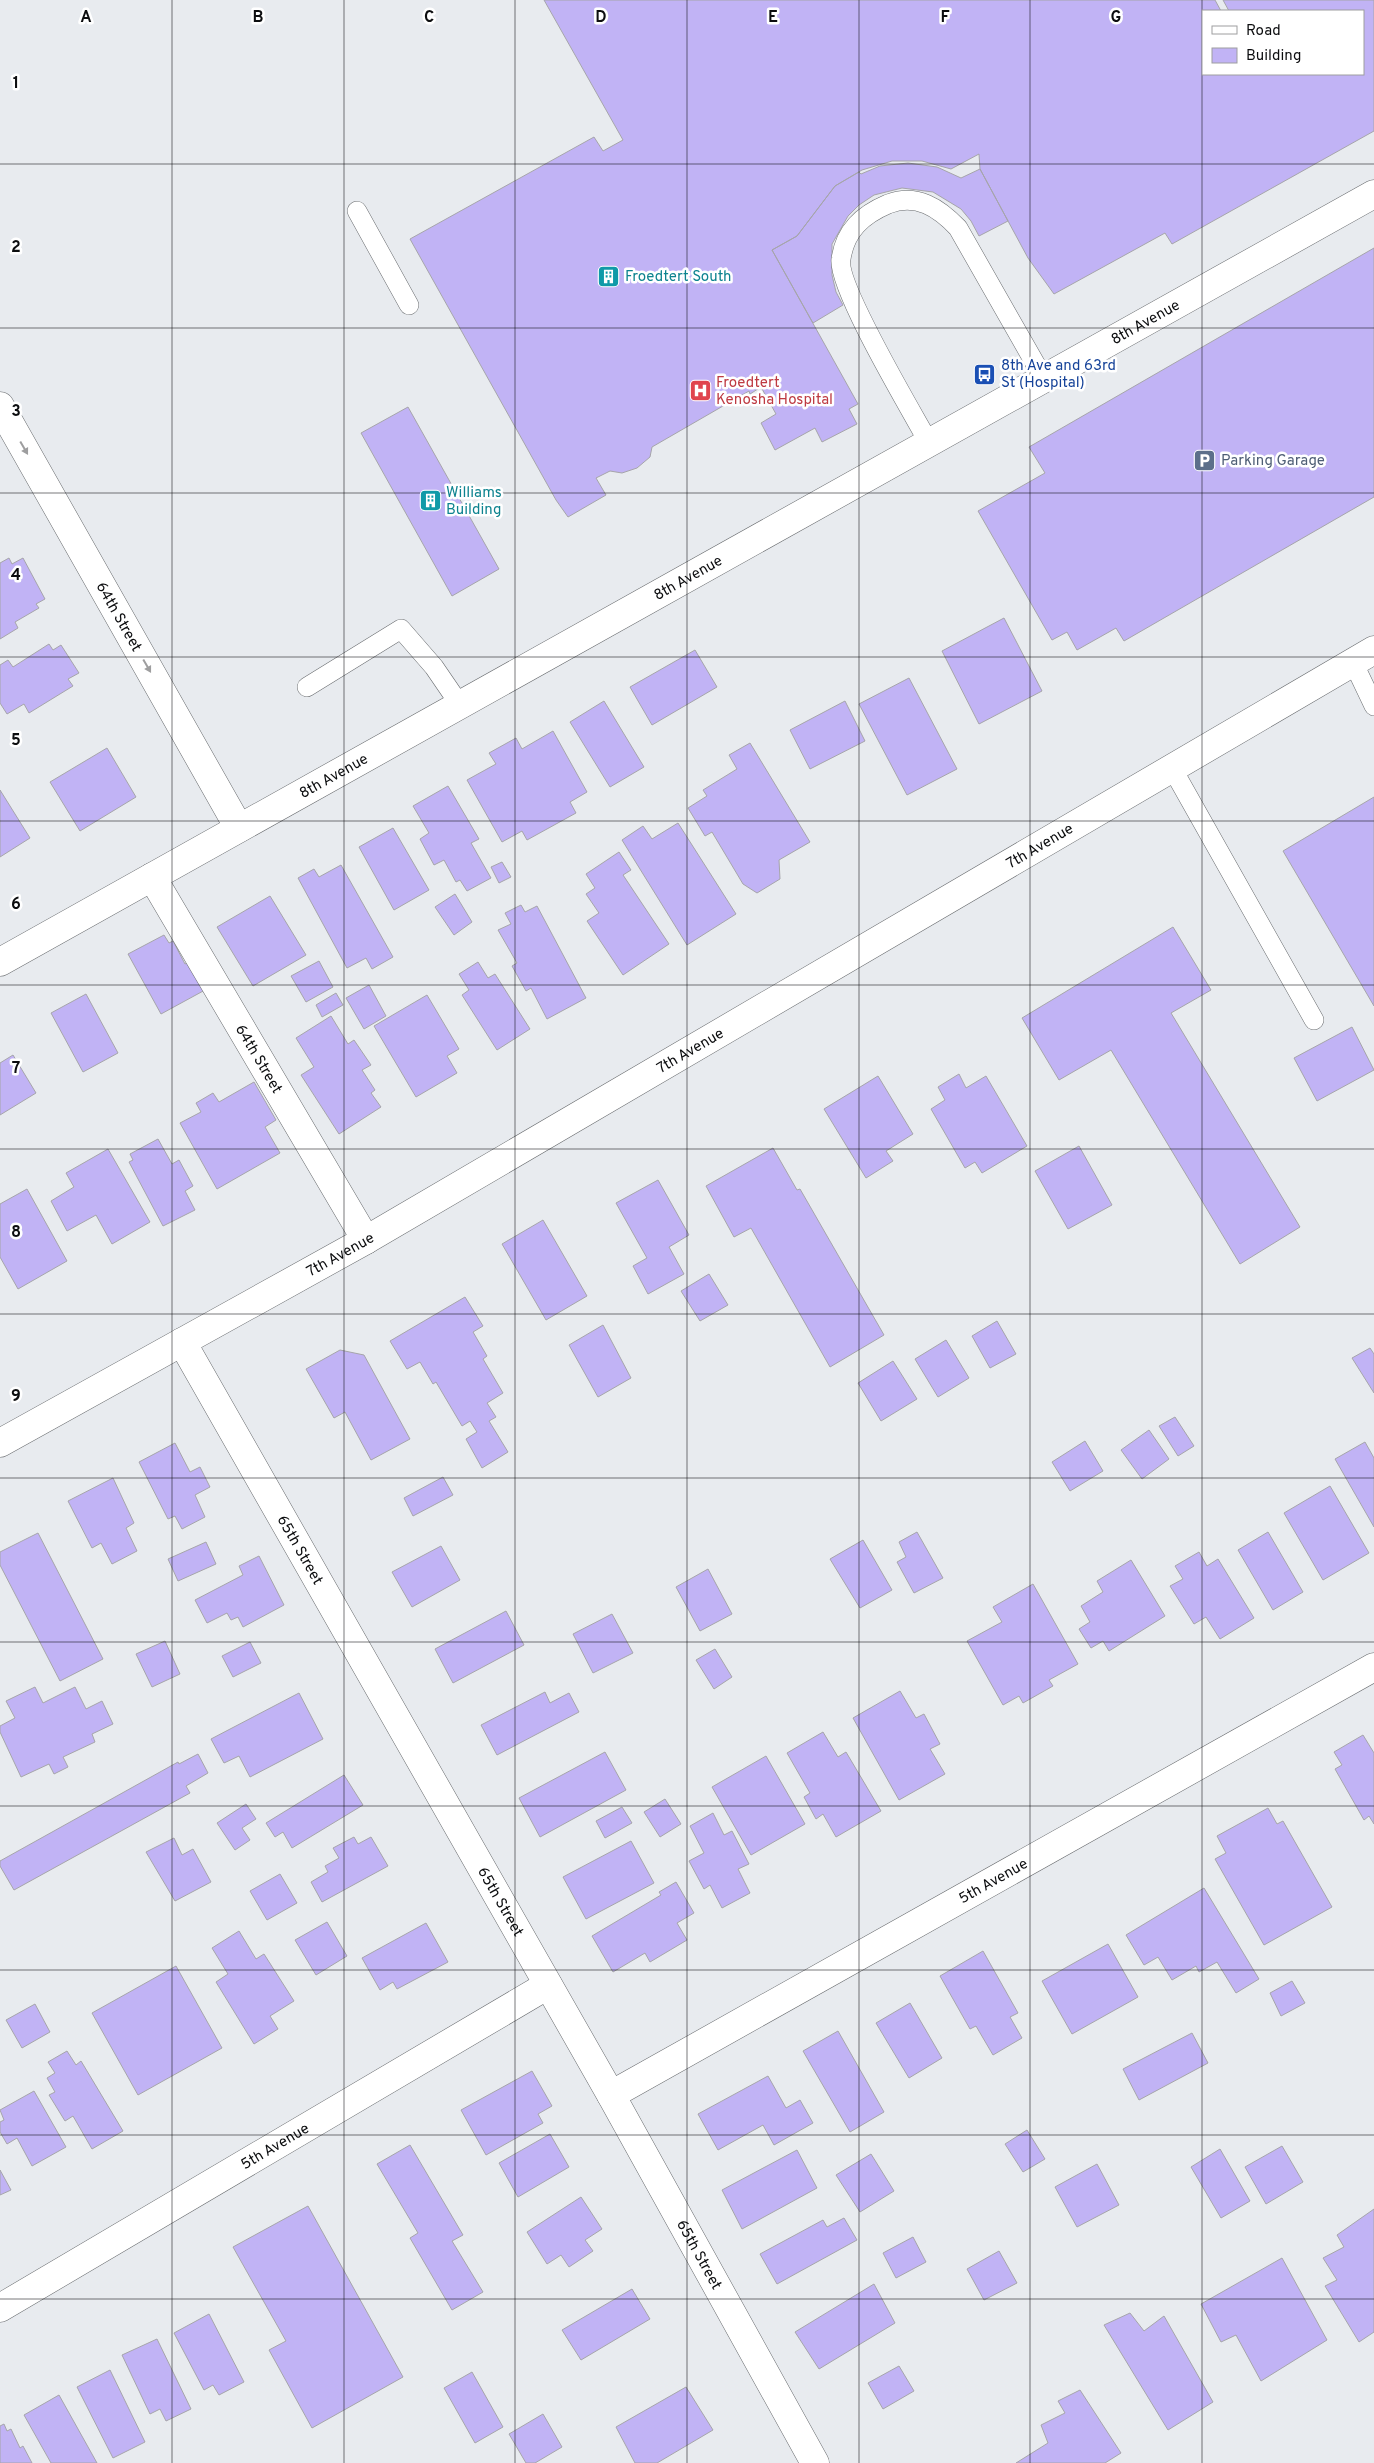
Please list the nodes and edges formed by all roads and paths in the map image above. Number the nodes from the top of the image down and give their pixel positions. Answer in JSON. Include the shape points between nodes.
{"nodes":[{"id":1,"x":1374,"y":194,"type":"edge"},
{"id":2,"x":357,"y":211,"type":"dead end"},
{"id":3,"x":409,"y":305,"type":"dead end"},
{"id":4,"x":1044,"y":379,"type":"junction"},
{"id":5,"x":0,"y":406,"type":"edge"},
{"id":6,"x":929,"y":443,"type":"junction"},
{"id":7,"x":1364,"y":656,"type":"edge"},
{"id":8,"x":307,"y":687,"type":"dead end"},
{"id":9,"x":460,"y":705,"type":"junction"},
{"id":10,"x":1374,"y":706,"type":"edge"},
{"id":11,"x":1172,"y":768,"type":"junction"},
{"id":12,"x":239,"y":828,"type":"junction"},
{"id":13,"x":152,"y":877,"type":"junction"},
{"id":14,"x":0,"y":962,"type":"edge"},
{"id":15,"x":1314,"y":1020,"type":"dead end"},
{"id":16,"x":366,"y":1240,"type":"junction"},
{"id":17,"x":182,"y":1342,"type":"junction"},
{"id":18,"x":0,"y":1443,"type":"edge"},
{"id":19,"x":1374,"y":1667,"type":"edge"},
{"id":20,"x":548,"y":1985,"type":"junction"},
{"id":21,"x":611,"y":2095,"type":"junction"},
{"id":22,"x":0,"y":2308,"type":"edge"},
{"id":23,"x":815,"y":2463,"type":"edge"}],
"edges":[{"from":1,"to":4,"type":"street","name":"8th Avenue"},
{"from":2,"to":3,"type":"lane"},
{"from":4,"to":6,"type":"street","name":"8th Avenue"},
{"from":4,"to":6,"type":"lane","via":[[958,228],[941,211],[918,201],[892,203],[870,211],[850,230],[840,260],[848,293]]},
{"from":5,"to":12,"type":"street","name":"64th Street","one_way":true},
{"from":6,"to":9,"type":"street","name":"8th Avenue"},
{"from":7,"to":10,"type":"lane"},
{"from":7,"to":11,"type":"street","name":"7th Avenue"},
{"from":8,"to":9,"type":"lane","via":[[401,629],[434,667]]},
{"from":9,"to":12,"type":"street","name":"8th Avenue"},
{"from":11,"to":15,"type":"lane"},
{"from":11,"to":16,"type":"street","name":"7th Avenue"},
{"from":12,"to":13,"type":"street","name":"8th Avenue"},
{"from":13,"to":14,"type":"street","name":"8th Avenue"},
{"from":13,"to":16,"type":"street","name":"64th Street"},
{"from":16,"to":17,"type":"street","name":"7th Avenue"},
{"from":17,"to":18,"type":"street","name":"7th Avenue"},
{"from":17,"to":20,"type":"street","name":"65th Street"},
{"from":19,"to":21,"type":"street","name":"5th Avenue"},
{"from":20,"to":21,"type":"street","name":"65th Street"},
{"from":20,"to":22,"type":"street","name":"5th Avenue"},
{"from":21,"to":23,"type":"street","name":"65th Street"}]}
